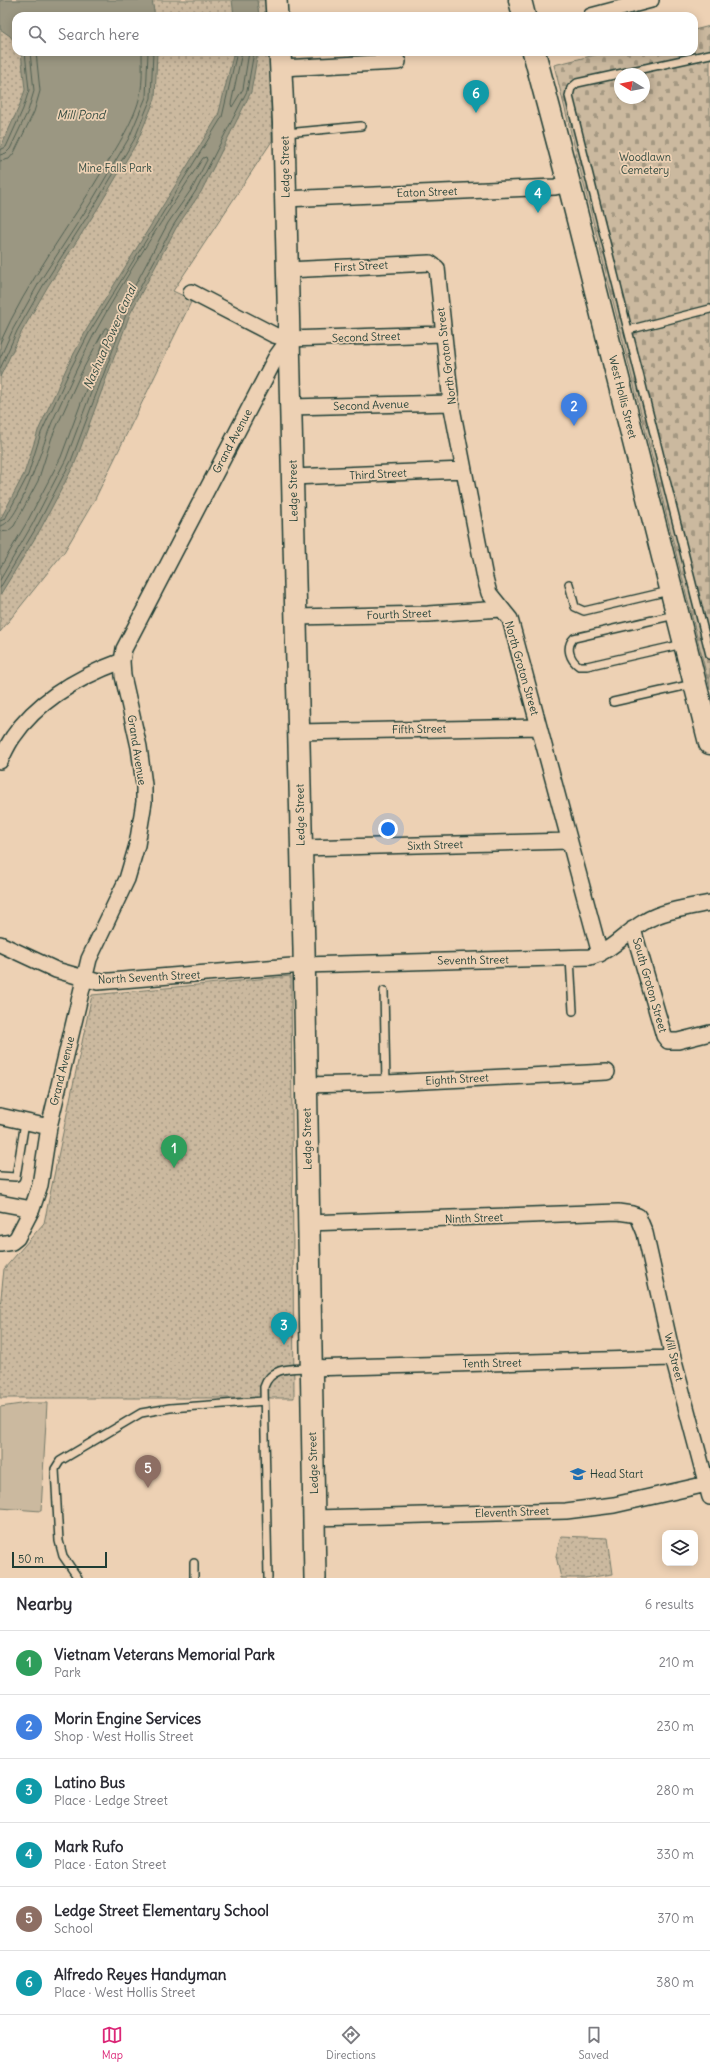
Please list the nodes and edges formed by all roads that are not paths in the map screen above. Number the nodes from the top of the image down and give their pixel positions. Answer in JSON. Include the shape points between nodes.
{"nodes":[{"id":1,"x":276,"y":0,"type":"edge"},
{"id":2,"x":520,"y":0,"type":"edge"},
{"id":3,"x":651,"y":0,"type":"edge"},
{"id":4,"x":277,"y":12,"type":"edge"},
{"id":5,"x":523,"y":12,"type":"edge"},
{"id":6,"x":606,"y":12,"type":"edge"},
{"id":7,"x":710,"y":54,"type":"edge"},
{"id":8,"x":535,"y":56,"type":"edge"},
{"id":9,"x":280,"y":60,"type":"edge"},
{"id":10,"x":398,"y":62,"type":"dead end"},
{"id":11,"x":361,"y":126,"type":"dead end"},
{"id":12,"x":284,"y":133,"type":"junction"},
{"id":13,"x":570,"y":184,"type":"junction"},
{"id":14,"x":285,"y":199,"type":"junction"},
{"id":15,"x":434,"y":265,"type":"joint"},
{"id":16,"x":287,"y":270,"type":"junction"},
{"id":17,"x":191,"y":292,"type":"dead end"},
{"id":18,"x":710,"y":309,"type":"edge"},
{"id":19,"x":628,"y":330,"type":"junction"},
{"id":20,"x":442,"y":334,"type":"junction"},
{"id":21,"x":289,"y":339,"type":"junction"},
{"id":22,"x":451,"y":403,"type":"junction"},
{"id":23,"x":290,"y":408,"type":"junction"},
{"id":24,"x":464,"y":470,"type":"junction"},
{"id":25,"x":292,"y":477,"type":"junction"},
{"id":26,"x":569,"y":584,"type":"dead end"},
{"id":27,"x":671,"y":591,"type":"junction"},
{"id":28,"x":501,"y":609,"type":"junction"},
{"id":29,"x":677,"y":614,"type":"junction"},
{"id":30,"x":296,"y":617,"type":"junction"},
{"id":31,"x":685,"y":644,"type":"junction"},
{"id":32,"x":710,"y":655,"type":"edge"},
{"id":33,"x":122,"y":661,"type":"junction"},
{"id":34,"x":695,"y":684,"type":"junction"},
{"id":35,"x":612,"y":702,"type":"dead end"},
{"id":36,"x":539,"y":727,"type":"junction"},
{"id":37,"x":298,"y":732,"type":"junction"},
{"id":38,"x":6,"y":739,"type":"edge"},
{"id":39,"x":710,"y":743,"type":"edge"},
{"id":40,"x":0,"y":761,"type":"edge"},
{"id":41,"x":569,"y":841,"type":"junction"},
{"id":42,"x":301,"y":848,"type":"junction"},
{"id":43,"x":710,"y":903,"type":"edge"},
{"id":44,"x":633,"y":929,"type":"junction"},
{"id":45,"x":0,"y":944,"type":"edge"},
{"id":46,"x":600,"y":954,"type":"junction"},
{"id":47,"x":570,"y":958,"type":"junction"},
{"id":48,"x":304,"y":965,"type":"junction"},
{"id":49,"x":84,"y":979,"type":"junction"},
{"id":50,"x":384,"y":991,"type":"dead end"},
{"id":51,"x":573,"y":1011,"type":"dead end"},
{"id":52,"x":710,"y":1033,"type":"edge"},
{"id":53,"x":607,"y":1072,"type":"dead end"},
{"id":54,"x":386,"y":1083,"type":"junction"},
{"id":55,"x":306,"y":1085,"type":"junction"},
{"id":56,"x":0,"y":1116,"type":"edge"},
{"id":57,"x":25,"y":1122,"type":"junction"},
{"id":58,"x":48,"y":1127,"type":"junction"},
{"id":59,"x":0,"y":1176,"type":"edge"},
{"id":60,"x":0,"y":1203,"type":"edge"},
{"id":61,"x":32,"y":1209,"type":"junction"},
{"id":62,"x":638,"y":1216,"type":"joint"},
{"id":63,"x":308,"y":1223,"type":"junction"},
{"id":64,"x":0,"y":1244,"type":"edge"},
{"id":65,"x":673,"y":1358,"type":"junction"},
{"id":66,"x":310,"y":1368,"type":"junction"},
{"id":67,"x":264,"y":1401,"type":"junction"},
{"id":68,"x":708,"y":1491,"type":"edge"},
{"id":69,"x":315,"y":1518,"type":"junction"},
{"id":70,"x":194,"y":1563,"type":"dead end"},
{"id":71,"x":78,"y":1578,"type":"edge"},
{"id":72,"x":194,"y":1578,"type":"edge"},
{"id":73,"x":268,"y":1578,"type":"edge"},
{"id":74,"x":315,"y":1578,"type":"edge"}],
"edges":[{"from":1,"to":4,"type":"street"},
{"from":2,"to":5,"type":"main road"},
{"from":3,"to":6,"type":"street"},
{"from":7,"to":19,"type":"lane","via":[[577,83],[571,88],[569,96]]},
{"from":8,"to":13,"type":"main road","name":"West Hollis Street"},
{"from":9,"to":10,"type":"street"},
{"from":9,"to":12,"type":"street","name":"Ledge Street"},
{"from":11,"to":12,"type":"lane"},
{"from":12,"to":14,"type":"street","name":"Ledge Street"},
{"from":13,"to":14,"type":"street","name":"Eaton Street","via":[[555,187]]},
{"from":13,"to":27,"type":"main road","name":"West Hollis Street"},
{"from":14,"to":16,"type":"street","name":"Ledge Street"},
{"from":15,"to":16,"type":"street","name":"First Street","via":[[430,263]]},
{"from":15,"to":20,"type":"street","name":"North Groton Street","via":[[437,268]]},
{"from":16,"to":21,"type":"street","name":"Ledge Street"},
{"from":17,"to":21,"type":"street","name":"Second Street","via":[[274,335]]},
{"from":18,"to":19,"type":"lane"},
{"from":19,"to":32,"type":"lane"},
{"from":20,"to":21,"type":"street","name":"Second Street"},
{"from":20,"to":22,"type":"street","name":"North Groton Street"},
{"from":21,"to":23,"type":"street","name":"Ledge Street"},
{"from":21,"to":33,"type":"street","name":"Grand Avenue","via":[[276,357],[151,596],[124,649]]},
{"from":22,"to":23,"type":"street","name":"Second Avenue"},
{"from":22,"to":24,"type":"street","name":"North Groton Street"},
{"from":23,"to":25,"type":"street","name":"Ledge Street"},
{"from":24,"to":25,"type":"street","name":"Third Street"},
{"from":24,"to":28,"type":"street","name":"North Groton Street","via":[[485,578],[489,593]]},
{"from":25,"to":30,"type":"street","name":"Ledge Street"},
{"from":26,"to":27,"type":"lane","via":[[575,607],[584,611]]},
{"from":27,"to":29,"type":"main road","name":"West Hollis Street"},
{"from":28,"to":30,"type":"street","name":"Fourth Street","via":[[428,614]]},
{"from":28,"to":36,"type":"street","name":"North Groton Street","via":[[510,619]]},
{"from":29,"to":31,"type":"main road","name":"West Hollis Street"},
{"from":29,"to":31,"type":"lane","via":[[574,638],[569,647],[571,658],[579,666],[587,666]]},
{"from":30,"to":37,"type":"street","name":"Ledge Street"},
{"from":31,"to":34,"type":"main road","name":"West Hollis Street"},
{"from":33,"to":38,"type":"street","via":[[67,686]]},
{"from":33,"to":49,"type":"street","name":"Grand Avenue","via":[[141,761],[144,802],[132,863],[96,943]]},
{"from":34,"to":35,"type":"lane"},
{"from":34,"to":39,"type":"main road","name":"West Hollis Street"},
{"from":36,"to":37,"type":"street","name":"Fifth Street"},
{"from":36,"to":41,"type":"street","name":"North Groton Street"},
{"from":37,"to":42,"type":"street","name":"Ledge Street"},
{"from":38,"to":40,"type":"street"},
{"from":41,"to":42,"type":"street","name":"Sixth Street"},
{"from":41,"to":46,"type":"street","name":"North Groton Street"},
{"from":42,"to":48,"type":"street","name":"Ledge Street"},
{"from":43,"to":44,"type":"street","name":"Seventh Street","via":[[646,920]]},
{"from":44,"to":46,"type":"street","name":"Seventh Street"},
{"from":44,"to":52,"type":"street","name":"South Groton Street","via":[[664,1036],[668,1041],[678,1041]]},
{"from":45,"to":49,"type":"street","name":"North Seventh Street","via":[[56,970]]},
{"from":46,"to":47,"type":"street","name":"Seventh Street"},
{"from":47,"to":48,"type":"street","name":"Seventh Street"},
{"from":47,"to":51,"type":"lane"},
{"from":48,"to":49,"type":"street","name":"North Seventh Street","via":[[98,982]]},
{"from":48,"to":55,"type":"street","name":"Ledge Street"},
{"from":49,"to":58,"type":"street","name":"Grand Avenue"},
{"from":50,"to":54,"type":"lane"},
{"from":53,"to":54,"type":"street","name":"Eighth Street"},
{"from":54,"to":55,"type":"street","name":"Eighth Street"},
{"from":55,"to":63,"type":"street","name":"Ledge Street"},
{"from":56,"to":57,"type":"street"},
{"from":57,"to":58,"type":"street"},
{"from":57,"to":59,"type":"lane","via":[[16,1177]]},
{"from":58,"to":61,"type":"street","name":"Grand Avenue","via":[[40,1185]]},
{"from":60,"to":61,"type":"street"},
{"from":61,"to":64,"type":"street","name":"Grand Avenue","via":[[17,1238],[12,1242]]},
{"from":62,"to":63,"type":"street","name":"Ninth Street","via":[[618,1212]]},
{"from":62,"to":65,"type":"street","name":"Will Street","via":[[645,1233]]},
{"from":63,"to":66,"type":"street","name":"Ledge Street"},
{"from":65,"to":66,"type":"street","name":"Tenth Street"},
{"from":65,"to":68,"type":"street","name":"Will Street"},
{"from":66,"to":67,"type":"lane","via":[[276,1371],[266,1380]]},
{"from":66,"to":69,"type":"street","name":"Ledge Street"},
{"from":67,"to":71,"type":"lane","via":[[170,1408],[142,1413],[60,1461],[55,1469],[58,1541],[63,1556]]},
{"from":67,"to":73,"type":"lane"},
{"from":68,"to":69,"type":"street","name":"Eleventh Street","via":[[566,1511]]},
{"from":69,"to":74,"type":"street","name":"Ledge Street"},
{"from":70,"to":72,"type":"lane"}]}
